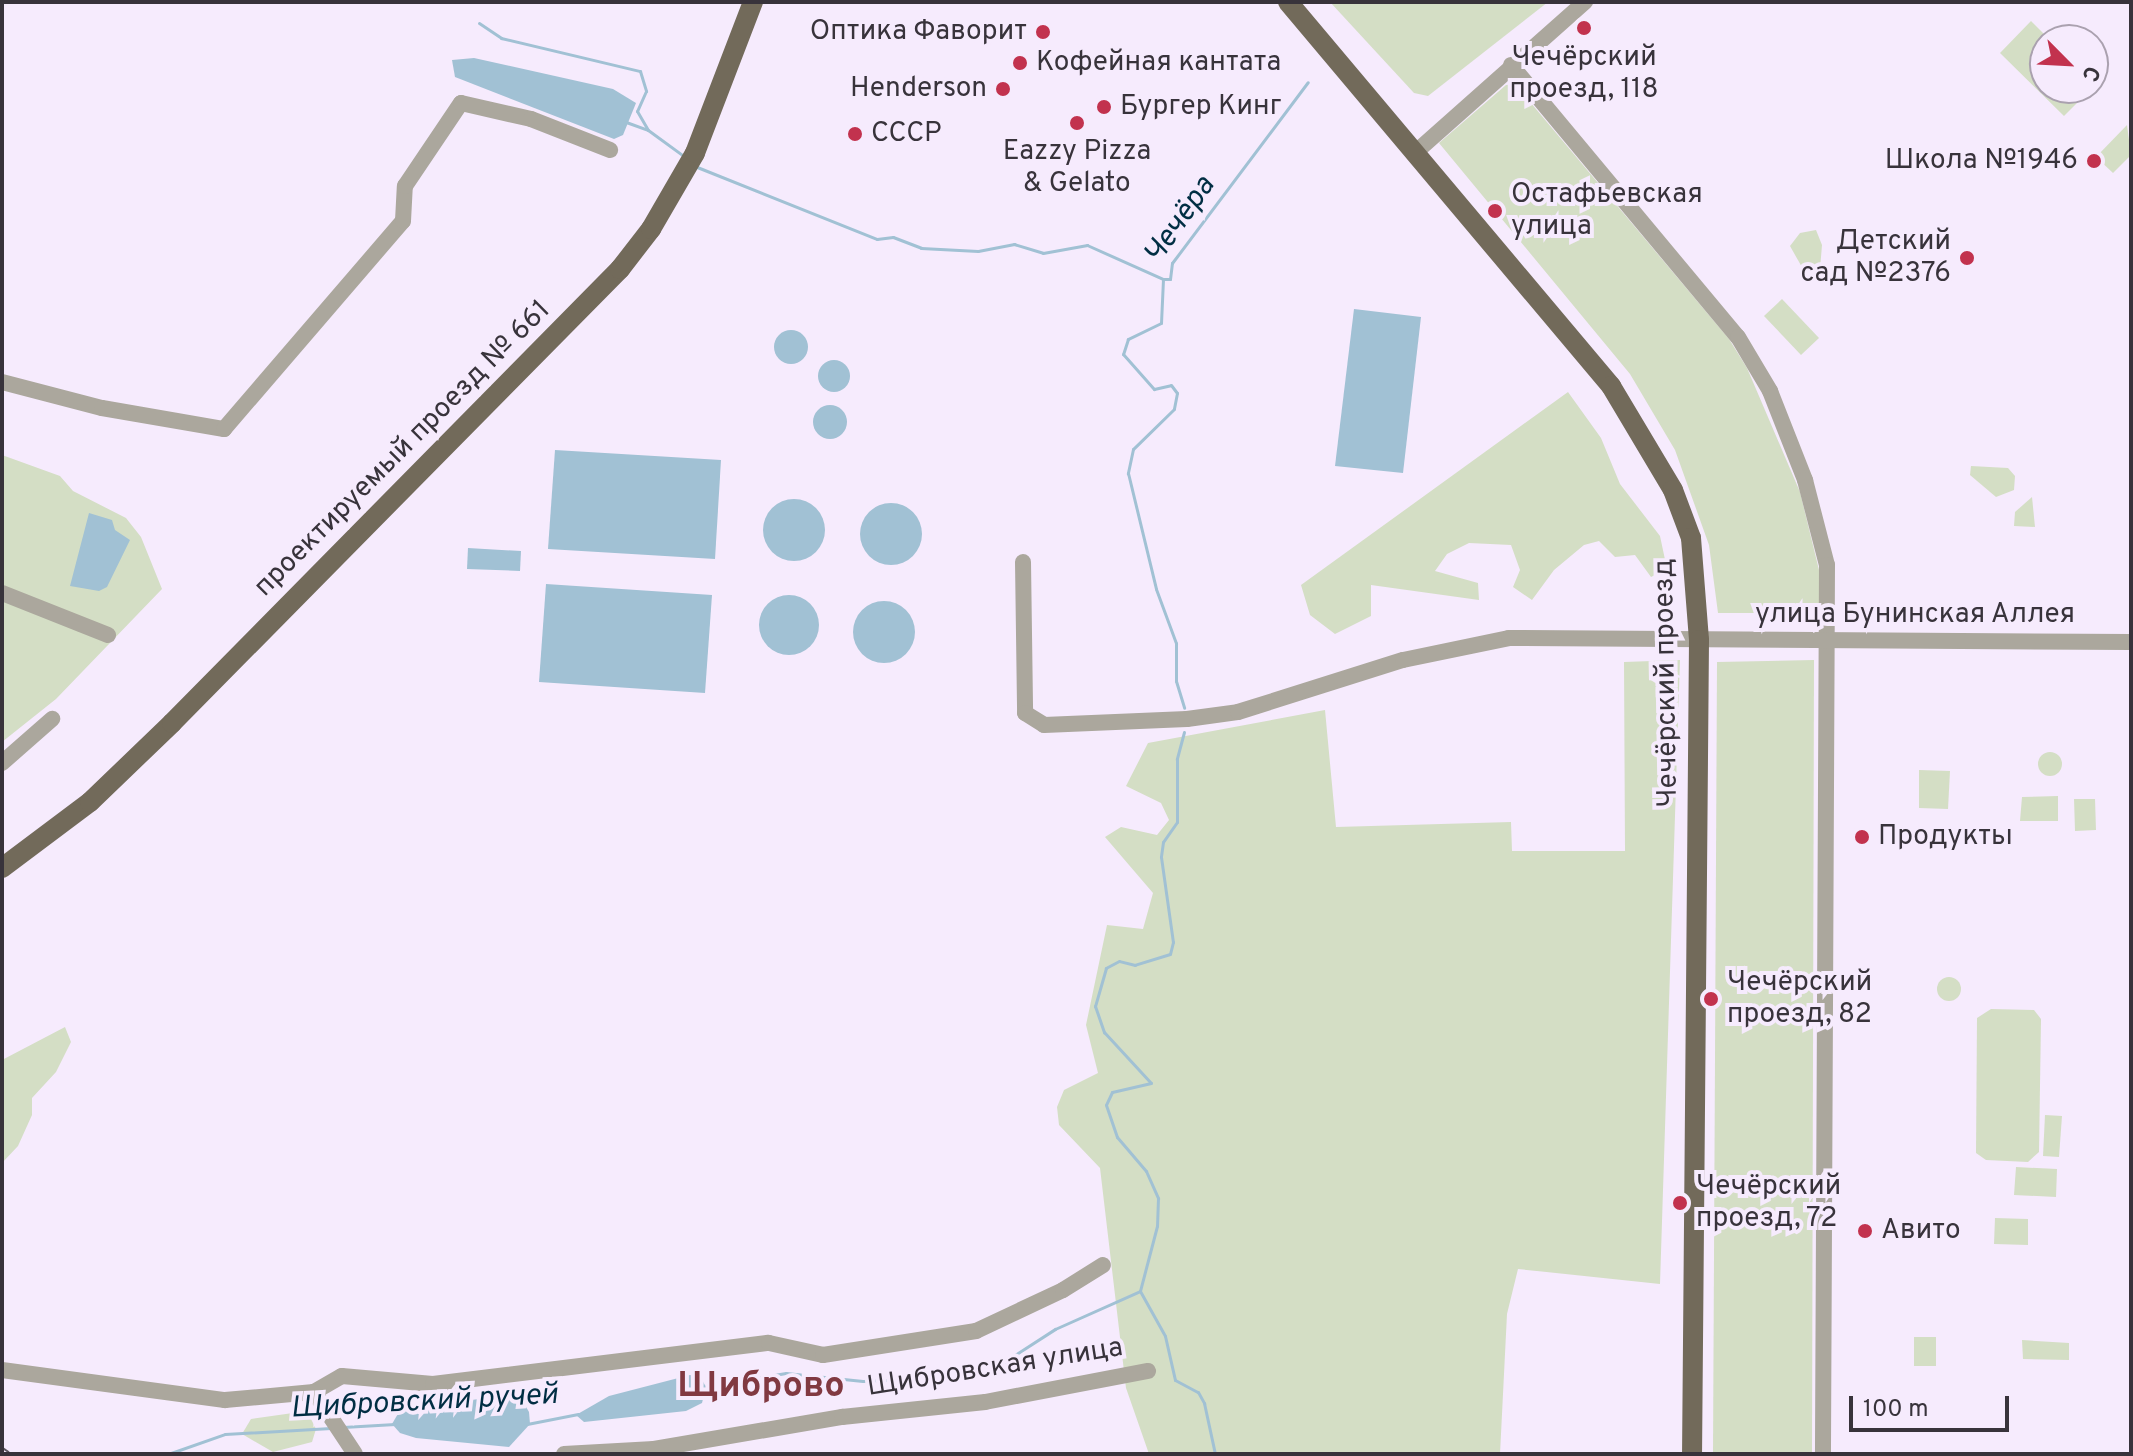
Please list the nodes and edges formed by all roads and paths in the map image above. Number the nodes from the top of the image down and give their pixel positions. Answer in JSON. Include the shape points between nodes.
{"nodes":[{"id":1,"x":753,"y":2,"type":"edge"},
{"id":2,"x":1288,"y":2,"type":"edge"},
{"id":3,"x":1585,"y":2,"type":"edge"},
{"id":4,"x":1511,"y":65,"type":"junction"},
{"id":5,"x":610,"y":150,"type":"dead end"},
{"id":6,"x":1417,"y":151,"type":"junction"},
{"id":7,"x":2,"y":382,"type":"edge"},
{"id":8,"x":1023,"y":562,"type":"dead end"},
{"id":9,"x":2,"y":593,"type":"edge"},
{"id":10,"x":108,"y":635,"type":"dead end"},
{"id":11,"x":1699,"y":640,"type":"junction"},
{"id":12,"x":1828,"y":640,"type":"junction"},
{"id":13,"x":2131,"y":642,"type":"edge"},
{"id":14,"x":52,"y":719,"type":"dead end"},
{"id":15,"x":2,"y":763,"type":"edge"},
{"id":16,"x":2,"y":868,"type":"edge"},
{"id":17,"x":1103,"y":1265,"type":"dead end"},
{"id":18,"x":2,"y":1370,"type":"edge"},
{"id":19,"x":1148,"y":1371,"type":"dead end"},
{"id":20,"x":314,"y":1392,"type":"junction"},
{"id":21,"x":355,"y":1454,"type":"edge"},
{"id":22,"x":564,"y":1454,"type":"edge"},
{"id":23,"x":1692,"y":1454,"type":"edge"},
{"id":24,"x":1823,"y":1454,"type":"edge"}],
"edges":[{"from":1,"to":16,"type":"main road","name":"проектируемый проезд № 661","via":[[695,153],[651,229],[620,269],[172,723],[90,802]]},
{"from":2,"to":6,"type":"main road","name":"Чечёрский проезд"},
{"from":3,"to":4,"type":"street"},
{"from":4,"to":6,"type":"street"},
{"from":4,"to":12,"type":"street","via":[[1711,303],[1770,391],[1805,480],[1827,565]]},
{"from":5,"to":7,"type":"street","via":[[531,119],[461,103],[405,186],[403,221],[224,429],[102,408]]},
{"from":6,"to":11,"type":"main road","name":"Чечёрский проезд","via":[[1611,386],[1656,457],[1694,548]]},
{"from":8,"to":11,"type":"street","name":"улица Бунинская Аллея","via":[[1025,713],[1044,725],[1119,724],[1253,709],[1403,660],[1509,638]]},
{"from":9,"to":10,"type":"street"},
{"from":11,"to":12,"type":"street","name":"улица Бунинская Аллея"},
{"from":11,"to":23,"type":"main road","name":"Чечёрский проезд"},
{"from":12,"to":13,"type":"street","name":"улица Бунинская Аллея"},
{"from":12,"to":24,"type":"street"},
{"from":14,"to":15,"type":"street"},
{"from":17,"to":20,"type":"street","via":[[976,1331],[873,1349],[823,1355],[769,1343],[701,1348],[583,1368],[433,1384],[342,1376]]},
{"from":18,"to":20,"type":"street","via":[[225,1400]]},
{"from":19,"to":22,"type":"street","name":"Щибровская улица","via":[[985,1402],[842,1417],[654,1449]]},
{"from":20,"to":21,"type":"street"}]}
